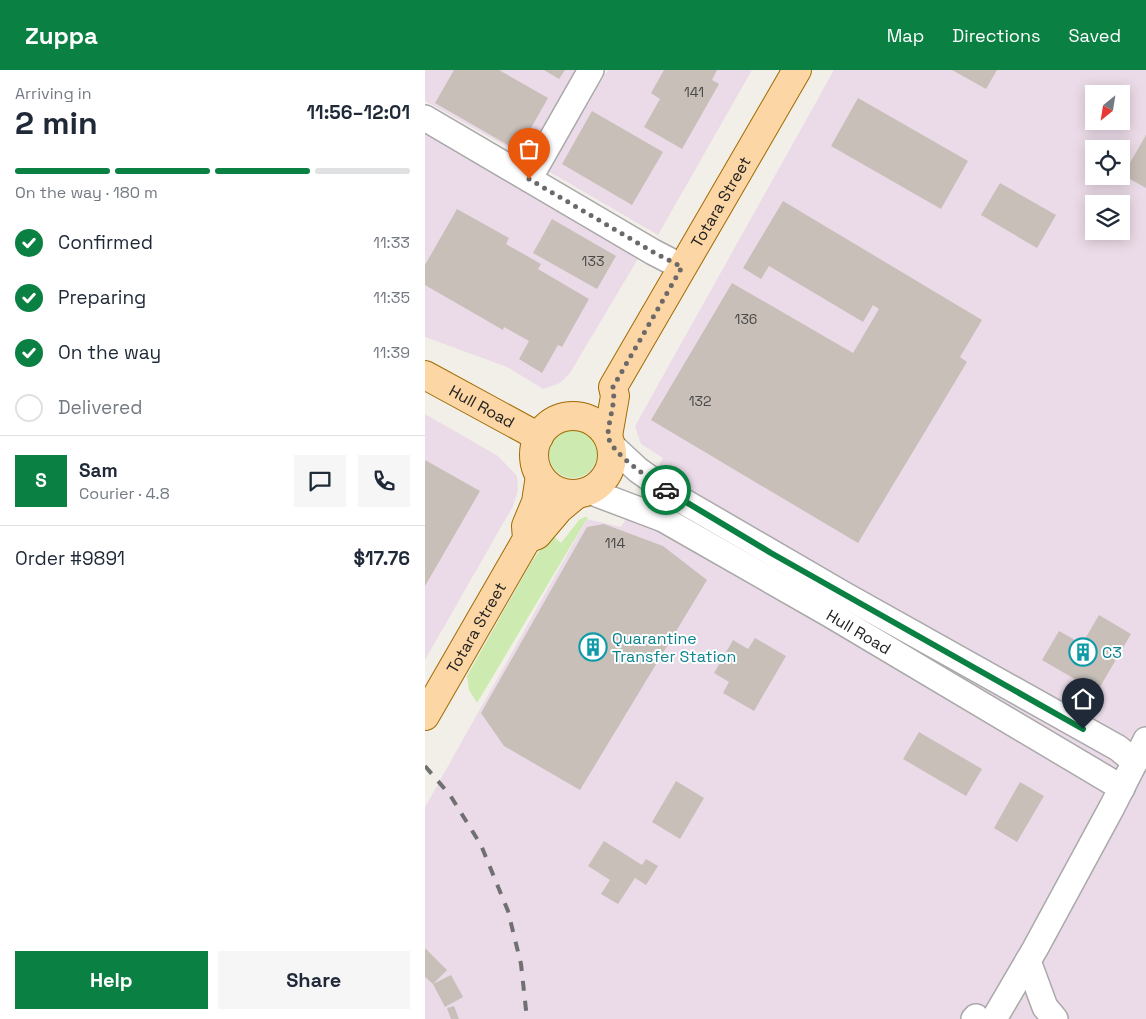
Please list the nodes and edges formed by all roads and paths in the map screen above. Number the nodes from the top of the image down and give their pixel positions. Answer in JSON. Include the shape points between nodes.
{"nodes":[{"id":1,"x":591,"y":70,"type":"edge"},
{"id":2,"x":797,"y":70,"type":"edge"},
{"id":3,"x":425,"y":118,"type":"edge"},
{"id":4,"x":520,"y":178,"type":"junction"},
{"id":5,"x":682,"y":267,"type":"junction"},
{"id":6,"x":425,"y":375,"type":"edge"},
{"id":7,"x":613,"y":387,"type":"junction"},
{"id":8,"x":577,"y":416,"type":"junction"},
{"id":9,"x":539,"y":438,"type":"junction"},
{"id":10,"x":609,"y":440,"type":"junction"},
{"id":11,"x":540,"y":476,"type":"junction"},
{"id":12,"x":583,"y":493,"type":"junction"},
{"id":13,"x":527,"y":539,"type":"junction"},
{"id":14,"x":425,"y":716,"type":"edge"},
{"id":15,"x":1146,"y":740,"type":"edge"},
{"id":16,"x":1135,"y":762,"type":"junction"},
{"id":17,"x":1122,"y":788,"type":"junction"},
{"id":18,"x":1028,"y":961,"type":"junction"},
{"id":19,"x":984,"y":1017,"type":"edge"},
{"id":20,"x":1055,"y":1019,"type":"edge"}],
"edges":[{"from":1,"to":4,"type":"street"},
{"from":2,"to":5,"type":"main road","name":"Totara Street"},
{"from":3,"to":4,"type":"street","via":[[462,147]]},
{"from":4,"to":5,"type":"street"},
{"from":5,"to":7,"type":"main road","name":"Totara Street"},
{"from":6,"to":9,"type":"main road","name":"Hull Road"},
{"from":7,"to":8,"type":"main road","name":"Totara Street","via":[[604,390]]},
{"from":7,"to":10,"type":"main road","name":"Totara Street","via":[[615,396]]},
{"from":8,"to":9,"type":"main road","via":[[553,422]]},
{"from":8,"to":10,"type":"main road","via":[[601,427]]},
{"from":9,"to":11,"type":"main road","via":[[535,454]]},
{"from":10,"to":12,"type":"main road","via":[[611,461],[606,474],[602,481]]},
{"from":10,"to":16,"type":"street","name":"Hull Road","via":[[638,470],[676,497],[1118,748]]},
{"from":11,"to":12,"type":"main road","via":[[553,488],[568,494]]},
{"from":11,"to":13,"type":"main road","name":"Totara Street","via":[[536,502],[526,526]]},
{"from":12,"to":13,"type":"main road","name":"Totara Street","via":[[559,509],[537,535]]},
{"from":12,"to":17,"type":"street","name":"Hull Road","via":[[663,519]]},
{"from":13,"to":14,"type":"main road","name":"Totara Street"},
{"from":15,"to":16,"type":"street"},
{"from":16,"to":17,"type":"street"},
{"from":17,"to":18,"type":"street"},
{"from":18,"to":19,"type":"street"},
{"from":18,"to":20,"type":"street","via":[[1045,1006]]}]}
